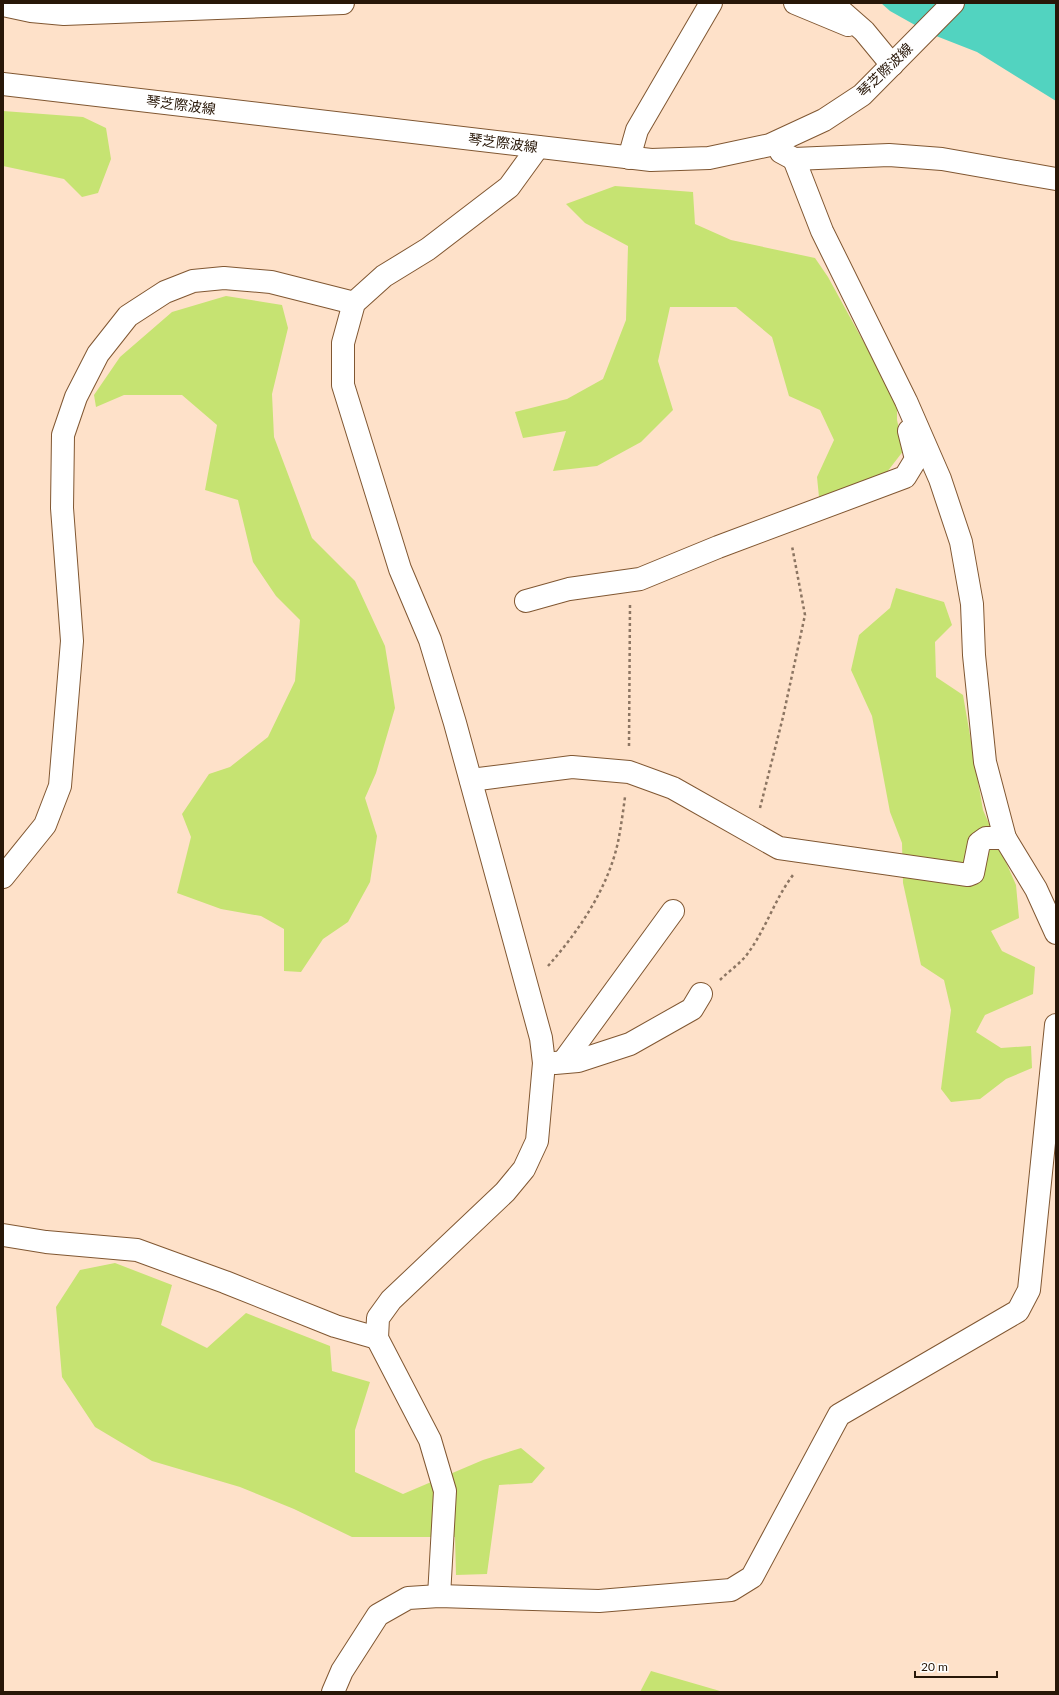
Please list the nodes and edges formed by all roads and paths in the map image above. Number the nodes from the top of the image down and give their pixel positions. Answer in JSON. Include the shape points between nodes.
{"nodes":[{"id":1,"x":343,"y":3,"type":"edge"},
{"id":2,"x":711,"y":3,"type":"edge"},
{"id":3,"x":795,"y":3,"type":"edge"},
{"id":4,"x":832,"y":3,"type":"edge"},
{"id":5,"x":953,"y":3,"type":"edge"},
{"id":6,"x":3,"y":5,"type":"edge"},
{"id":7,"x":864,"y":31,"type":"junction"},
{"id":8,"x":892,"y":66,"type":"junction"},
{"id":9,"x":3,"y":84,"type":"edge"},
{"id":10,"x":770,"y":145,"type":"junction"},
{"id":11,"x":538,"y":147,"type":"junction"},
{"id":12,"x":629,"y":158,"type":"junction"},
{"id":13,"x":794,"y":159,"type":"junction"},
{"id":14,"x":1056,"y":179,"type":"edge"},
{"id":15,"x":354,"y":302,"type":"junction"},
{"id":16,"x":914,"y":419,"type":"junction"},
{"id":17,"x":787,"y":522,"type":"junction"},
{"id":18,"x":526,"y":602,"type":"dead end"},
{"id":19,"x":471,"y":780,"type":"junction"},
{"id":20,"x":751,"y":832,"type":"junction"},
{"id":21,"x":1005,"y":838,"type":"junction"},
{"id":22,"x":808,"y":853,"type":"junction"},
{"id":23,"x":3,"y":878,"type":"edge"},
{"id":24,"x":673,"y":911,"type":"dead end"},
{"id":25,"x":1056,"y":933,"type":"edge"},
{"id":26,"x":701,"y":994,"type":"joint"},
{"id":27,"x":1056,"y":1025,"type":"edge"},
{"id":28,"x":554,"y":1063,"type":"junction"},
{"id":29,"x":3,"y":1235,"type":"edge"},
{"id":30,"x":377,"y":1338,"type":"junction"},
{"id":31,"x":439,"y":1596,"type":"junction"},
{"id":32,"x":333,"y":1692,"type":"edge"}],
"edges":[{"from":1,"to":6,"type":"street","via":[[64,14]]},
{"from":2,"to":12,"type":"street","via":[[637,130]]},
{"from":3,"to":7,"type":"street"},
{"from":4,"to":7,"type":"street"},
{"from":5,"to":8,"type":"street","name":"琴芝際波線"},
{"from":7,"to":8,"type":"street"},
{"from":8,"to":10,"type":"street","name":"琴芝際波線","via":[[862,95],[824,120]]},
{"from":9,"to":11,"type":"street","name":"琴芝際波線"},
{"from":10,"to":12,"type":"street","name":"琴芝際波線","via":[[709,158]]},
{"from":10,"to":13,"type":"street"},
{"from":11,"to":12,"type":"street","name":"琴芝際波線"},
{"from":11,"to":15,"type":"street","via":[[509,188],[428,249],[384,276]]},
{"from":13,"to":14,"type":"street","via":[[889,155],[942,159]]},
{"from":13,"to":16,"type":"street","via":[[822,231]]},
{"from":15,"to":19,"type":"street","via":[[343,343],[343,384],[400,568],[430,640]]},
{"from":15,"to":23,"type":"street","via":[[271,282],[224,278],[193,282],[165,292],[128,316],[98,354],[76,397],[63,435],[62,508],[72,641],[60,786],[45,825]]},
{"from":16,"to":17,"type":"street","via":[[909,431],[916,459],[905,477]]},
{"from":16,"to":21,"type":"street","via":[[940,479],[961,542],[972,604],[974,655],[985,762]]},
{"from":17,"to":18,"type":"street","via":[[640,579],[569,589]]},
{"from":17,"to":20,"type":"path","via":[[805,615],[783,717],[758,815]]},
{"from":19,"to":20,"type":"street","via":[[572,767],[629,772],[673,788]]},
{"from":19,"to":28,"type":"street","via":[[541,1038]]},
{"from":20,"to":22,"type":"street","via":[[779,848]]},
{"from":21,"to":22,"type":"street","via":[[986,838],[979,843],[973,872],[968,875]]},
{"from":21,"to":25,"type":"street","via":[[1036,889]]},
{"from":22,"to":26,"type":"path","via":[[785,885],[744,957],[716,984]]},
{"from":24,"to":28,"type":"street"},
{"from":26,"to":28,"type":"street","via":[[692,1009],[630,1044],[578,1061]]},
{"from":27,"to":31,"type":"street","via":[[1029,1290],[1018,1311],[839,1415],[752,1577],[731,1590],[599,1601]]},
{"from":28,"to":30,"type":"street","via":[[537,1141],[524,1169],[505,1192],[391,1300],[378,1318]]},
{"from":29,"to":30,"type":"street","via":[[46,1242],[137,1250],[335,1326]]},
{"from":30,"to":31,"type":"street","via":[[430,1440],[445,1491]]},
{"from":31,"to":32,"type":"street","via":[[408,1598],[378,1615],[342,1671]]}]}
